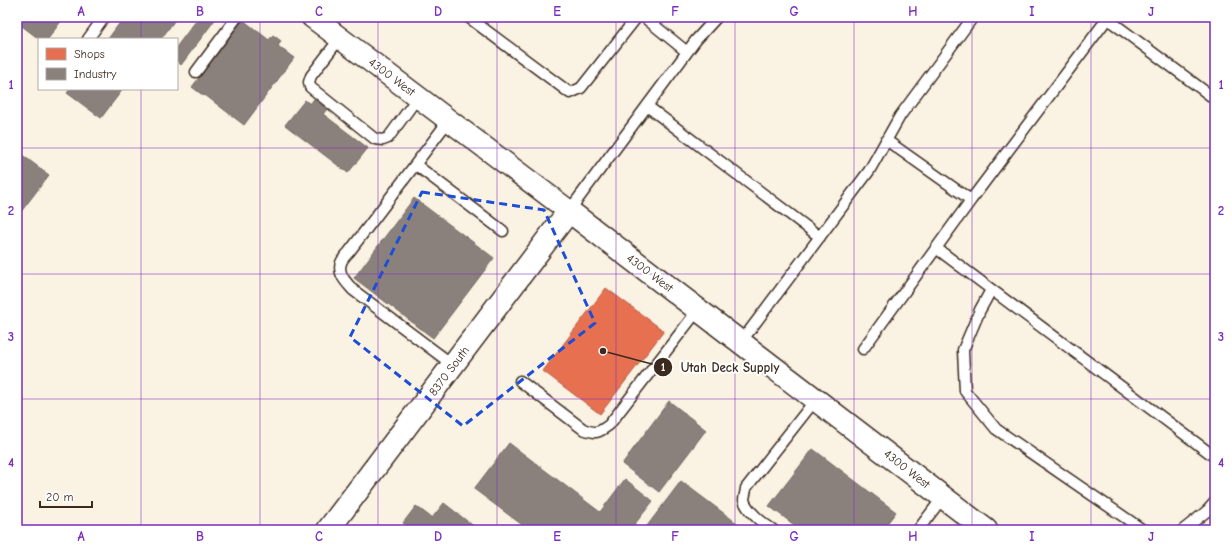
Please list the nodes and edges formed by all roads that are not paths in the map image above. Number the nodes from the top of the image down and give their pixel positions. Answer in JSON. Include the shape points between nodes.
{"nodes":[{"id":1,"x":104,"y":17,"type":"edge"},
{"id":2,"x":237,"y":17,"type":"edge"},
{"id":3,"x":312,"y":17,"type":"edge"},
{"id":4,"x":468,"y":17,"type":"edge"},
{"id":5,"x":637,"y":17,"type":"edge"},
{"id":6,"x":644,"y":17,"type":"edge"},
{"id":7,"x":717,"y":17,"type":"edge"},
{"id":8,"x":973,"y":17,"type":"edge"},
{"id":9,"x":1106,"y":18,"type":"edge"},
{"id":10,"x":89,"y":38,"type":"edge"},
{"id":11,"x":340,"y":38,"type":"junction"},
{"id":12,"x":687,"y":52,"type":"junction"},
{"id":13,"x":196,"y":72,"type":"dead end"},
{"id":14,"x":418,"y":96,"type":"junction"},
{"id":15,"x":1215,"y":99,"type":"edge"},
{"id":16,"x":647,"y":106,"type":"junction"},
{"id":17,"x":449,"y":120,"type":"junction"},
{"id":18,"x":886,"y":140,"type":"junction"},
{"id":19,"x":416,"y":165,"type":"junction"},
{"id":20,"x":971,"y":200,"type":"junction"},
{"id":21,"x":569,"y":211,"type":"junction"},
{"id":22,"x":503,"y":231,"type":"dead end"},
{"id":23,"x":820,"y":237,"type":"junction"},
{"id":24,"x":936,"y":248,"type":"junction"},
{"id":25,"x":991,"y":290,"type":"junction"},
{"id":26,"x":698,"y":310,"type":"junction"},
{"id":27,"x":741,"y":342,"type":"junction"},
{"id":28,"x":863,"y":349,"type":"dead end"},
{"id":29,"x":453,"y":365,"type":"junction"},
{"id":30,"x":520,"y":381,"type":"dead end"},
{"id":31,"x":816,"y":399,"type":"junction"},
{"id":32,"x":1215,"y":457,"type":"edge"},
{"id":33,"x":943,"y":497,"type":"junction"},
{"id":34,"x":1215,"y":502,"type":"edge"},
{"id":35,"x":328,"y":530,"type":"edge"},
{"id":36,"x":773,"y":530,"type":"edge"},
{"id":37,"x":918,"y":530,"type":"edge"},
{"id":38,"x":986,"y":530,"type":"edge"},
{"id":39,"x":1143,"y":530,"type":"edge"},
{"id":40,"x":1183,"y":530,"type":"edge"}],
"edges":[{"from":1,"to":10,"type":"lane"},
{"from":2,"to":13,"type":"lane"},
{"from":3,"to":11,"type":"street","name":"4300 West"},
{"from":4,"to":5,"type":"lane","via":[[570,93],[581,88]]},
{"from":6,"to":12,"type":"lane"},
{"from":7,"to":12,"type":"lane"},
{"from":8,"to":18,"type":"lane","via":[[900,116]]},
{"from":9,"to":15,"type":"lane"},
{"from":9,"to":20,"type":"lane"},
{"from":11,"to":14,"type":"street","name":"4300 West"},
{"from":11,"to":14,"type":"lane","via":[[311,76],[310,87],[375,139],[388,138]]},
{"from":12,"to":16,"type":"lane"},
{"from":14,"to":17,"type":"street","name":"4300 West"},
{"from":16,"to":21,"type":"lane"},
{"from":16,"to":23,"type":"lane"},
{"from":17,"to":19,"type":"lane"},
{"from":17,"to":21,"type":"street","name":"4300 West"},
{"from":18,"to":20,"type":"lane"},
{"from":18,"to":23,"type":"lane","via":[[870,170]]},
{"from":19,"to":22,"type":"lane"},
{"from":19,"to":29,"type":"lane","via":[[349,252],[341,264],[341,270],[344,280],[354,290]]},
{"from":20,"to":24,"type":"lane"},
{"from":21,"to":26,"type":"street","name":"4300 West"},
{"from":21,"to":29,"type":"street","name":"8370 South"},
{"from":23,"to":27,"type":"lane"},
{"from":24,"to":25,"type":"lane"},
{"from":24,"to":28,"type":"lane"},
{"from":25,"to":32,"type":"lane"},
{"from":25,"to":39,"type":"lane","via":[[963,350],[965,391],[996,428]]},
{"from":26,"to":27,"type":"street","name":"4300 West"},
{"from":26,"to":30,"type":"lane","via":[[602,431],[594,433],[583,428]]},
{"from":27,"to":31,"type":"street","name":"4300 West"},
{"from":29,"to":35,"type":"street","name":"8370 South"},
{"from":31,"to":33,"type":"street","name":"4300 West"},
{"from":31,"to":36,"type":"lane","via":[[746,488],[744,500],[749,508],[759,520]]},
{"from":33,"to":37,"type":"lane"},
{"from":33,"to":38,"type":"street","name":"4300 West"},
{"from":34,"to":40,"type":"lane"}]}
